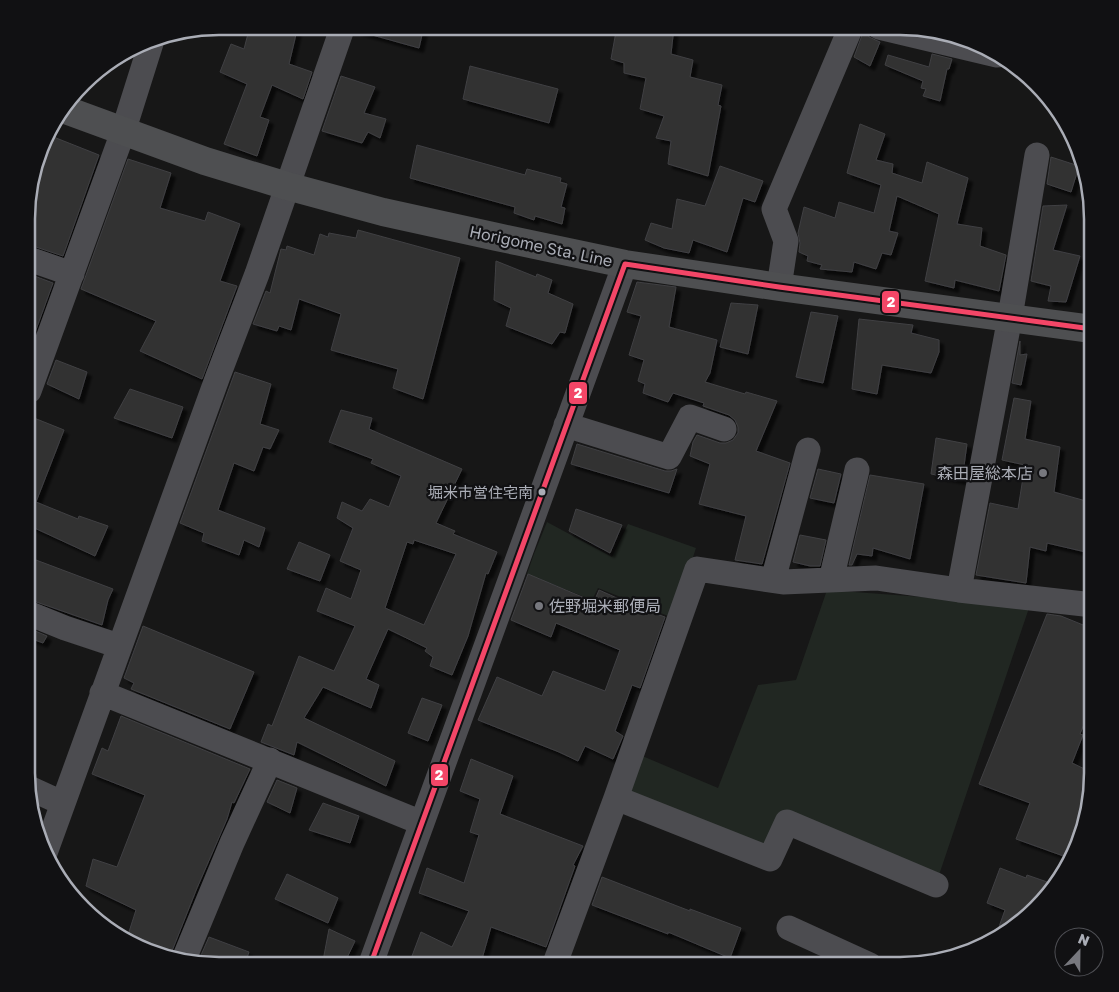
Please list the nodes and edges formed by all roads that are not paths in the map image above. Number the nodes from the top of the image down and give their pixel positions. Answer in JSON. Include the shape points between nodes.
{"nodes":[{"id":1,"x":340,"y":35,"type":"edge"},
{"id":2,"x":848,"y":35,"type":"edge"},
{"id":3,"x":914,"y":35,"type":"edge"},
{"id":4,"x":967,"y":48,"type":"edge"},
{"id":5,"x":149,"y":49,"type":"edge"},
{"id":6,"x":70,"y":112,"type":"edge"},
{"id":7,"x":123,"y":132,"type":"junction"},
{"id":8,"x":1037,"y":155,"type":"dead end"},
{"id":9,"x":287,"y":186,"type":"junction"},
{"id":10,"x":35,"y":261,"type":"edge"},
{"id":11,"x":625,"y":264,"type":"junction"},
{"id":12,"x":72,"y":274,"type":"junction"},
{"id":13,"x":779,"y":286,"type":"junction"},
{"id":14,"x":1010,"y":318,"type":"junction"},
{"id":15,"x":1084,"y":328,"type":"edge"},
{"id":16,"x":35,"y":376,"type":"edge"},
{"id":17,"x":566,"y":425,"type":"junction"},
{"id":18,"x":724,"y":429,"type":"dead end"},
{"id":19,"x":808,"y":450,"type":"dead end"},
{"id":20,"x":857,"y":470,"type":"dead end"},
{"id":21,"x":773,"y":580,"type":"junction"},
{"id":22,"x":832,"y":580,"type":"junction"},
{"id":23,"x":959,"y":590,"type":"junction"},
{"id":24,"x":1084,"y":604,"type":"edge"},
{"id":25,"x":35,"y":616,"type":"edge"},
{"id":26,"x":120,"y":646,"type":"junction"},
{"id":27,"x":102,"y":693,"type":"junction"},
{"id":28,"x":270,"y":760,"type":"junction"},
{"id":29,"x":36,"y":792,"type":"edge"},
{"id":30,"x":616,"y":798,"type":"junction"},
{"id":31,"x":62,"y":803,"type":"junction"},
{"id":32,"x":422,"y":823,"type":"junction"},
{"id":33,"x":49,"y":842,"type":"edge"},
{"id":34,"x":936,"y":886,"type":"dead end"},
{"id":35,"x":789,"y":928,"type":"dead end"},
{"id":36,"x":186,"y":954,"type":"edge"},
{"id":37,"x":373,"y":957,"type":"edge"},
{"id":38,"x":557,"y":957,"type":"edge"},
{"id":39,"x":832,"y":957,"type":"edge"}],
"edges":[{"from":1,"to":9,"type":"street"},
{"from":2,"to":13,"type":"street","via":[[774,209],[786,242]]},
{"from":3,"to":4,"type":"street"},
{"from":5,"to":7,"type":"street"},
{"from":6,"to":7,"type":"main road","name":"Horigome Sta. Line"},
{"from":7,"to":9,"type":"main road","name":"Horigome Sta. Line"},
{"from":7,"to":12,"type":"street"},
{"from":8,"to":14,"type":"street"},
{"from":9,"to":11,"type":"main road","name":"Horigome Sta. Line","via":[[383,212]]},
{"from":9,"to":26,"type":"street"},
{"from":10,"to":12,"type":"street"},
{"from":11,"to":13,"type":"main road","name":"Horigome Sta. Line"},
{"from":11,"to":17,"type":"street"},
{"from":12,"to":16,"type":"street"},
{"from":13,"to":14,"type":"main road","name":"Horigome Sta. Line"},
{"from":14,"to":15,"type":"main road","name":"Horigome Sta. Line"},
{"from":14,"to":23,"type":"street"},
{"from":17,"to":18,"type":"street","via":[[669,457],[690,417]]},
{"from":17,"to":32,"type":"street"},
{"from":19,"to":21,"type":"street"},
{"from":20,"to":22,"type":"street"},
{"from":21,"to":22,"type":"street"},
{"from":21,"to":30,"type":"street","via":[[697,569]]},
{"from":22,"to":23,"type":"street","via":[[876,578]]},
{"from":23,"to":24,"type":"street"},
{"from":25,"to":26,"type":"street"},
{"from":26,"to":27,"type":"street"},
{"from":27,"to":28,"type":"street"},
{"from":27,"to":31,"type":"street"},
{"from":28,"to":32,"type":"street"},
{"from":28,"to":36,"type":"street"},
{"from":29,"to":31,"type":"street"},
{"from":30,"to":34,"type":"street","via":[[770,859],[787,822]]},
{"from":30,"to":38,"type":"street"},
{"from":31,"to":33,"type":"street"},
{"from":32,"to":37,"type":"street"},
{"from":35,"to":39,"type":"street"}]}
